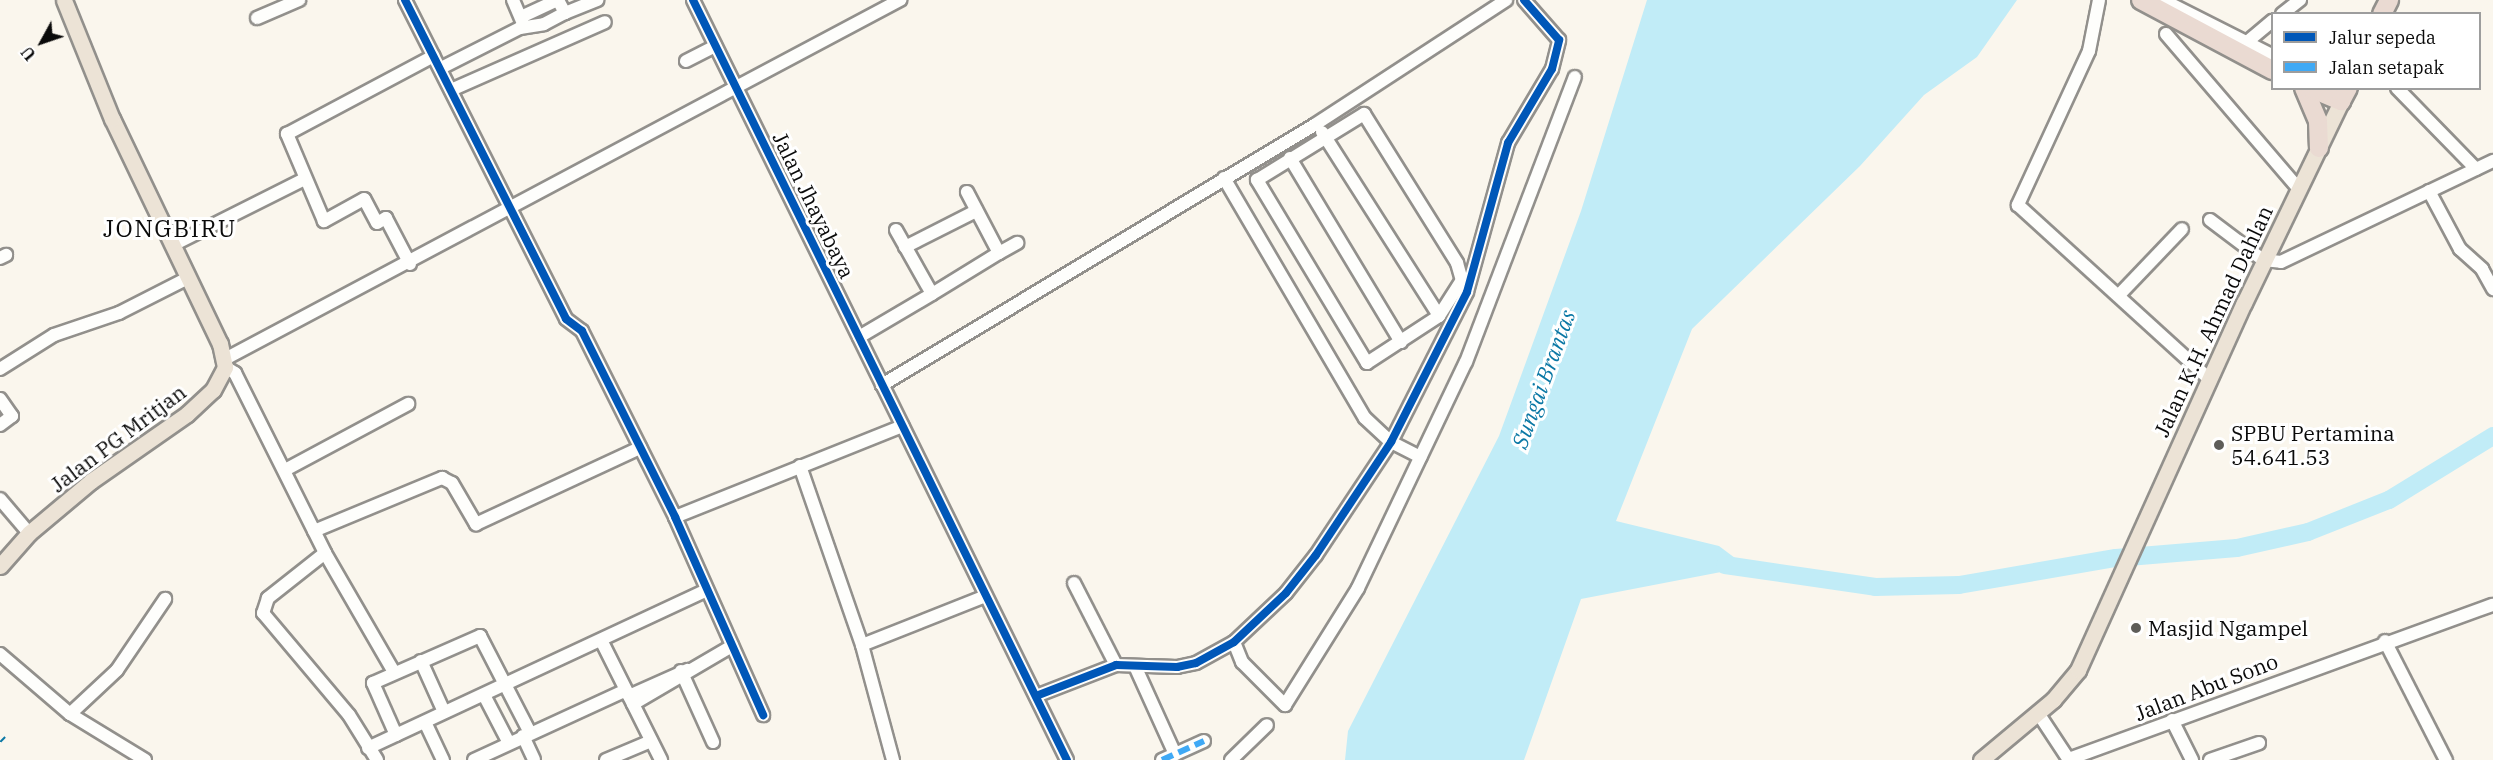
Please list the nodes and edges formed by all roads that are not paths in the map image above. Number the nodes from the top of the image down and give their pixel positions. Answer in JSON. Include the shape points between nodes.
{"nodes":[{"id":1,"x":64,"y":0,"type":"edge"},
{"id":2,"x":299,"y":0,"type":"edge"},
{"id":3,"x":405,"y":0,"type":"edge"},
{"id":4,"x":513,"y":0,"type":"edge"},
{"id":5,"x":558,"y":0,"type":"edge"},
{"id":6,"x":598,"y":0,"type":"edge"},
{"id":7,"x":693,"y":0,"type":"edge"},
{"id":8,"x":900,"y":0,"type":"edge"},
{"id":9,"x":1506,"y":0,"type":"edge"},
{"id":10,"x":1524,"y":0,"type":"edge"},
{"id":11,"x":2099,"y":0,"type":"edge"},
{"id":12,"x":2141,"y":0,"type":"edge"},
{"id":13,"x":2163,"y":0,"type":"edge"},
{"id":14,"x":2300,"y":0,"type":"edge"},
{"id":15,"x":2285,"y":12,"type":"edge"},
{"id":16,"x":565,"y":14,"type":"junction"},
{"id":17,"x":257,"y":18,"type":"dead end"},
{"id":18,"x":522,"y":22,"type":"junction"},
{"id":19,"x":605,"y":22,"type":"dead end"},
{"id":20,"x":2271,"y":22,"type":"edge"},
{"id":21,"x":2166,"y":34,"type":"dead end"},
{"id":22,"x":2247,"y":42,"type":"junction"},
{"id":23,"x":715,"y":46,"type":"junction"},
{"id":24,"x":2271,"y":54,"type":"edge"},
{"id":25,"x":434,"y":56,"type":"junction"},
{"id":26,"x":686,"y":61,"type":"dead end"},
{"id":27,"x":441,"y":69,"type":"junction"},
{"id":28,"x":2271,"y":69,"type":"edge"},
{"id":29,"x":1575,"y":76,"type":"dead end"},
{"id":30,"x":452,"y":90,"type":"junction"},
{"id":31,"x":2305,"y":90,"type":"edge"},
{"id":32,"x":2320,"y":90,"type":"edge"},
{"id":33,"x":2399,"y":90,"type":"edge"},
{"id":34,"x":737,"y":91,"type":"junction"},
{"id":35,"x":2345,"y":95,"type":"edge"},
{"id":36,"x":1316,"y":124,"type":"junction"},
{"id":37,"x":1325,"y":138,"type":"junction"},
{"id":38,"x":2319,"y":148,"type":"junction"},
{"id":39,"x":1290,"y":158,"type":"junction"},
{"id":40,"x":2493,"y":161,"type":"edge"},
{"id":41,"x":2476,"y":169,"type":"junction"},
{"id":42,"x":1224,"y":178,"type":"junction"},
{"id":43,"x":305,"y":179,"type":"junction"},
{"id":44,"x":2299,"y":189,"type":"junction"},
{"id":45,"x":2429,"y":191,"type":"junction"},
{"id":46,"x":967,"y":192,"type":"dead end"},
{"id":47,"x":511,"y":210,"type":"junction"},
{"id":48,"x":976,"y":211,"type":"junction"},
{"id":49,"x":2210,"y":220,"type":"dead end"},
{"id":50,"x":2182,"y":229,"type":"dead end"},
{"id":51,"x":896,"y":230,"type":"dead end"},
{"id":52,"x":1017,"y":243,"type":"dead end"},
{"id":53,"x":173,"y":245,"type":"junction"},
{"id":54,"x":905,"y":247,"type":"junction"},
{"id":55,"x":999,"y":253,"type":"junction"},
{"id":56,"x":2264,"y":260,"type":"junction"},
{"id":57,"x":410,"y":264,"type":"junction"},
{"id":58,"x":188,"y":278,"type":"junction"},
{"id":59,"x":2493,"y":289,"type":"edge"},
{"id":60,"x":932,"y":294,"type":"junction"},
{"id":61,"x":2119,"y":295,"type":"junction"},
{"id":62,"x":1440,"y":316,"type":"junction"},
{"id":63,"x":859,"y":337,"type":"junction"},
{"id":64,"x":1401,"y":342,"type":"junction"},
{"id":65,"x":225,"y":363,"type":"junction"},
{"id":66,"x":0,"y":369,"type":"edge"},
{"id":67,"x":2210,"y":380,"type":"junction"},
{"id":68,"x":882,"y":385,"type":"junction"},
{"id":69,"x":0,"y":399,"type":"edge"},
{"id":70,"x":408,"y":404,"type":"dead end"},
{"id":71,"x":0,"y":425,"type":"edge"},
{"id":72,"x":902,"y":426,"type":"junction"},
{"id":73,"x":1391,"y":442,"type":"junction"},
{"id":74,"x":640,"y":448,"type":"junction"},
{"id":75,"x":1420,"y":457,"type":"junction"},
{"id":76,"x":800,"y":466,"type":"junction"},
{"id":77,"x":285,"y":470,"type":"junction"},
{"id":78,"x":0,"y":499,"type":"edge"},
{"id":79,"x":675,"y":517,"type":"junction"},
{"id":80,"x":314,"y":531,"type":"junction"},
{"id":81,"x":29,"y":533,"type":"junction"},
{"id":82,"x":325,"y":553,"type":"junction"},
{"id":83,"x":0,"y":566,"type":"edge"},
{"id":84,"x":1074,"y":583,"type":"dead end"},
{"id":85,"x":707,"y":590,"type":"junction"},
{"id":86,"x":986,"y":596,"type":"junction"},
{"id":87,"x":165,"y":599,"type":"dead end"},
{"id":88,"x":2493,"y":605,"type":"edge"},
{"id":89,"x":2385,"y":641,"type":"junction"},
{"id":90,"x":602,"y":642,"type":"junction"},
{"id":91,"x":1234,"y":642,"type":"junction"},
{"id":92,"x":862,"y":645,"type":"junction"},
{"id":93,"x":730,"y":647,"type":"junction"},
{"id":94,"x":0,"y":654,"type":"edge"},
{"id":95,"x":421,"y":662,"type":"junction"},
{"id":96,"x":1116,"y":665,"type":"junction"},
{"id":97,"x":1135,"y":666,"type":"junction"},
{"id":98,"x":394,"y":672,"type":"junction"},
{"id":99,"x":684,"y":672,"type":"junction"},
{"id":100,"x":506,"y":685,"type":"junction"},
{"id":101,"x":484,"y":695,"type":"junction"},
{"id":102,"x":1036,"y":696,"type":"junction"},
{"id":103,"x":629,"y":697,"type":"junction"},
{"id":104,"x":444,"y":712,"type":"junction"},
{"id":105,"x":2038,"y":713,"type":"junction"},
{"id":106,"x":70,"y":714,"type":"junction"},
{"id":107,"x":761,"y":715,"type":"dead end"},
{"id":108,"x":2172,"y":720,"type":"junction"},
{"id":109,"x":425,"y":722,"type":"junction"},
{"id":110,"x":1268,"y":725,"type":"dead end"},
{"id":111,"x":396,"y":735,"type":"junction"},
{"id":112,"x":526,"y":735,"type":"junction"},
{"id":113,"x":651,"y":741,"type":"junction"},
{"id":114,"x":1204,"y":741,"type":"dead end"},
{"id":115,"x":713,"y":742,"type":"dead end"},
{"id":116,"x":509,"y":743,"type":"junction"},
{"id":117,"x":2259,"y":743,"type":"dead end"},
{"id":118,"x":368,"y":748,"type":"junction"},
{"id":119,"x":1175,"y":754,"type":"junction"},
{"id":120,"x":145,"y":760,"type":"edge"},
{"id":121,"x":376,"y":760,"type":"edge"},
{"id":122,"x":443,"y":760,"type":"edge"},
{"id":123,"x":474,"y":760,"type":"edge"},
{"id":124,"x":534,"y":760,"type":"edge"},
{"id":125,"x":606,"y":760,"type":"edge"},
{"id":126,"x":661,"y":760,"type":"edge"},
{"id":127,"x":893,"y":760,"type":"edge"},
{"id":128,"x":1067,"y":760,"type":"edge"},
{"id":129,"x":1162,"y":760,"type":"edge"},
{"id":130,"x":1231,"y":760,"type":"edge"},
{"id":131,"x":1981,"y":760,"type":"edge"},
{"id":132,"x":2069,"y":760,"type":"edge"},
{"id":133,"x":2192,"y":760,"type":"edge"},
{"id":134,"x":2210,"y":760,"type":"edge"},
{"id":135,"x":2446,"y":760,"type":"edge"}],
"edges":[{"from":1,"to":53,"type":"main road","via":[[112,119]]},
{"from":2,"to":17,"type":"street"},
{"from":3,"to":25,"type":"street"},
{"from":4,"to":18,"type":"street"},
{"from":5,"to":16,"type":"street"},
{"from":5,"to":18,"type":"street"},
{"from":6,"to":16,"type":"street"},
{"from":7,"to":23,"type":"street","name":"Jalan Jhayabaya"},
{"from":8,"to":34,"type":"street"},
{"from":9,"to":36,"type":"street"},
{"from":10,"to":73,"type":"street","via":[[1558,38],[1554,61],[1504,153],[1467,292]]},
{"from":11,"to":61,"type":"street","via":[[2089,51],[2018,206]]},
{"from":12,"to":28,"type":"highway"},
{"from":13,"to":22,"type":"street"},
{"from":14,"to":15,"type":"street"},
{"from":16,"to":18,"type":"street","via":[[544,24]]},
{"from":18,"to":27,"type":"street"},
{"from":19,"to":30,"type":"street"},
{"from":20,"to":22,"type":"street"},
{"from":21,"to":44,"type":"street"},
{"from":22,"to":24,"type":"street"},
{"from":23,"to":26,"type":"street"},
{"from":23,"to":34,"type":"street","name":"Jalan Jhayabaya"},
{"from":25,"to":27,"type":"street"},
{"from":25,"to":43,"type":"street","via":[[290,129],[286,140]]},
{"from":27,"to":30,"type":"street"},
{"from":29,"to":75,"type":"street","via":[[1520,216],[1496,291]]},
{"from":30,"to":47,"type":"street"},
{"from":31,"to":38,"type":"highway","via":[[2318,121]]},
{"from":32,"to":35,"type":"highway"},
{"from":33,"to":41,"type":"street"},
{"from":34,"to":47,"type":"street"},
{"from":34,"to":63,"type":"street","name":"Jalan Jhayabaya"},
{"from":35,"to":38,"type":"main road","name":"Jalan K.H. Ahmad Dahlan"},
{"from":36,"to":37,"type":"street"},
{"from":36,"to":42,"type":"street"},
{"from":37,"to":39,"type":"street"},
{"from":37,"to":62,"type":"street"},
{"from":37,"to":62,"type":"street","via":[[1368,115],[1461,273],[1458,288]]},
{"from":38,"to":44,"type":"main road","name":"Jalan K.H. Ahmad Dahlan"},
{"from":39,"to":64,"type":"street"},
{"from":39,"to":64,"type":"street","via":[[1258,176],[1257,182],[1358,351],[1367,363]]},
{"from":40,"to":41,"type":"street"},
{"from":41,"to":45,"type":"street"},
{"from":42,"to":68,"type":"street"},
{"from":42,"to":73,"type":"street","via":[[1365,418]]},
{"from":43,"to":53,"type":"street"},
{"from":43,"to":57,"type":"street","via":[[324,221],[364,199],[377,223],[386,218]]},
{"from":44,"to":56,"type":"main road","name":"Jalan K.H. Ahmad Dahlan"},
{"from":45,"to":56,"type":"street","via":[[2281,262]]},
{"from":45,"to":59,"type":"street","via":[[2460,249],[2482,268]]},
{"from":46,"to":48,"type":"street"},
{"from":47,"to":57,"type":"street"},
{"from":47,"to":74,"type":"street","via":[[566,319],[581,328]]},
{"from":48,"to":54,"type":"street"},
{"from":48,"to":55,"type":"street"},
{"from":49,"to":56,"type":"street"},
{"from":50,"to":61,"type":"street"},
{"from":51,"to":54,"type":"street"},
{"from":52,"to":55,"type":"street"},
{"from":53,"to":58,"type":"main road"},
{"from":54,"to":60,"type":"street"},
{"from":55,"to":60,"type":"street"},
{"from":56,"to":67,"type":"main road","name":"Jalan K.H. Ahmad Dahlan"},
{"from":57,"to":65,"type":"street"},
{"from":58,"to":65,"type":"main road"},
{"from":58,"to":66,"type":"street","via":[[119,313],[54,335]]},
{"from":60,"to":63,"type":"street"},
{"from":61,"to":67,"type":"street"},
{"from":62,"to":64,"type":"street"},
{"from":63,"to":68,"type":"street","name":"Jalan Jhayabaya"},
{"from":65,"to":77,"type":"street","via":[[235,373]]},
{"from":65,"to":81,"type":"main road","name":"Jalan PG Mritjan","via":[[213,390],[187,414],[91,481]]},
{"from":67,"to":105,"type":"main road","name":"Jalan K.H. Ahmad Dahlan","via":[[2078,670]]},
{"from":68,"to":72,"type":"street","name":"Jalan Jhayabaya"},
{"from":69,"to":71,"type":"street","via":[[12,416]]},
{"from":70,"to":77,"type":"street"},
{"from":72,"to":76,"type":"street"},
{"from":72,"to":86,"type":"street","name":"Jalan Jhayabaya"},
{"from":73,"to":75,"type":"street"},
{"from":73,"to":91,"type":"street","via":[[1310,562]]},
{"from":74,"to":79,"type":"street"},
{"from":74,"to":80,"type":"street","via":[[476,524],[452,483],[442,478]]},
{"from":75,"to":91,"type":"street","via":[[1358,588],[1285,705],[1242,662]]},
{"from":76,"to":79,"type":"street"},
{"from":76,"to":92,"type":"street"},
{"from":77,"to":80,"type":"street"},
{"from":78,"to":81,"type":"street"},
{"from":79,"to":85,"type":"street"},
{"from":80,"to":82,"type":"street"},
{"from":81,"to":83,"type":"main road","name":"Jalan PG Mritjan"},
{"from":82,"to":98,"type":"street"},
{"from":82,"to":118,"type":"street","via":[[268,598],[263,613],[348,715]]},
{"from":84,"to":96,"type":"street"},
{"from":85,"to":90,"type":"street"},
{"from":85,"to":93,"type":"street"},
{"from":86,"to":92,"type":"street"},
{"from":86,"to":102,"type":"street","name":"Jalan Jhayabaya"},
{"from":87,"to":106,"type":"street","via":[[117,670]]},
{"from":88,"to":89,"type":"street","name":"Jalan Abu Sono"},
{"from":89,"to":108,"type":"street","name":"Jalan Abu Sono"},
{"from":89,"to":135,"type":"street"},
{"from":90,"to":100,"type":"street"},
{"from":90,"to":103,"type":"street"},
{"from":91,"to":97,"type":"street","via":[[1184,666]]},
{"from":92,"to":127,"type":"street"},
{"from":93,"to":99,"type":"street"},
{"from":93,"to":107,"type":"street"},
{"from":94,"to":106,"type":"street"},
{"from":95,"to":98,"type":"street"},
{"from":95,"to":100,"type":"street","via":[[480,636]]},
{"from":95,"to":104,"type":"street"},
{"from":96,"to":97,"type":"street"},
{"from":96,"to":102,"type":"street"},
{"from":97,"to":119,"type":"street"},
{"from":98,"to":111,"type":"street","via":[[375,681],[373,688]]},
{"from":99,"to":103,"type":"street"},
{"from":99,"to":115,"type":"street"},
{"from":100,"to":101,"type":"street"},
{"from":100,"to":112,"type":"street"},
{"from":101,"to":104,"type":"street"},
{"from":101,"to":116,"type":"street"},
{"from":102,"to":128,"type":"street","name":"Jalan Jhayabaya"},
{"from":103,"to":112,"type":"street"},
{"from":103,"to":113,"type":"street"},
{"from":104,"to":109,"type":"street"},
{"from":105,"to":131,"type":"main road","name":"Jalan K.H. Ahmad Dahlan"},
{"from":105,"to":132,"type":"street"},
{"from":106,"to":120,"type":"street"},
{"from":108,"to":132,"type":"street","name":"Jalan Abu Sono"},
{"from":108,"to":133,"type":"street"},
{"from":109,"to":111,"type":"street"},
{"from":109,"to":122,"type":"street"},
{"from":110,"to":130,"type":"street"},
{"from":111,"to":118,"type":"street"},
{"from":112,"to":116,"type":"street"},
{"from":112,"to":124,"type":"street"},
{"from":113,"to":125,"type":"street"},
{"from":113,"to":126,"type":"street"},
{"from":114,"to":119,"type":"street"},
{"from":116,"to":123,"type":"street"},
{"from":117,"to":134,"type":"street"},
{"from":118,"to":121,"type":"street"},
{"from":119,"to":129,"type":"street"}]}
